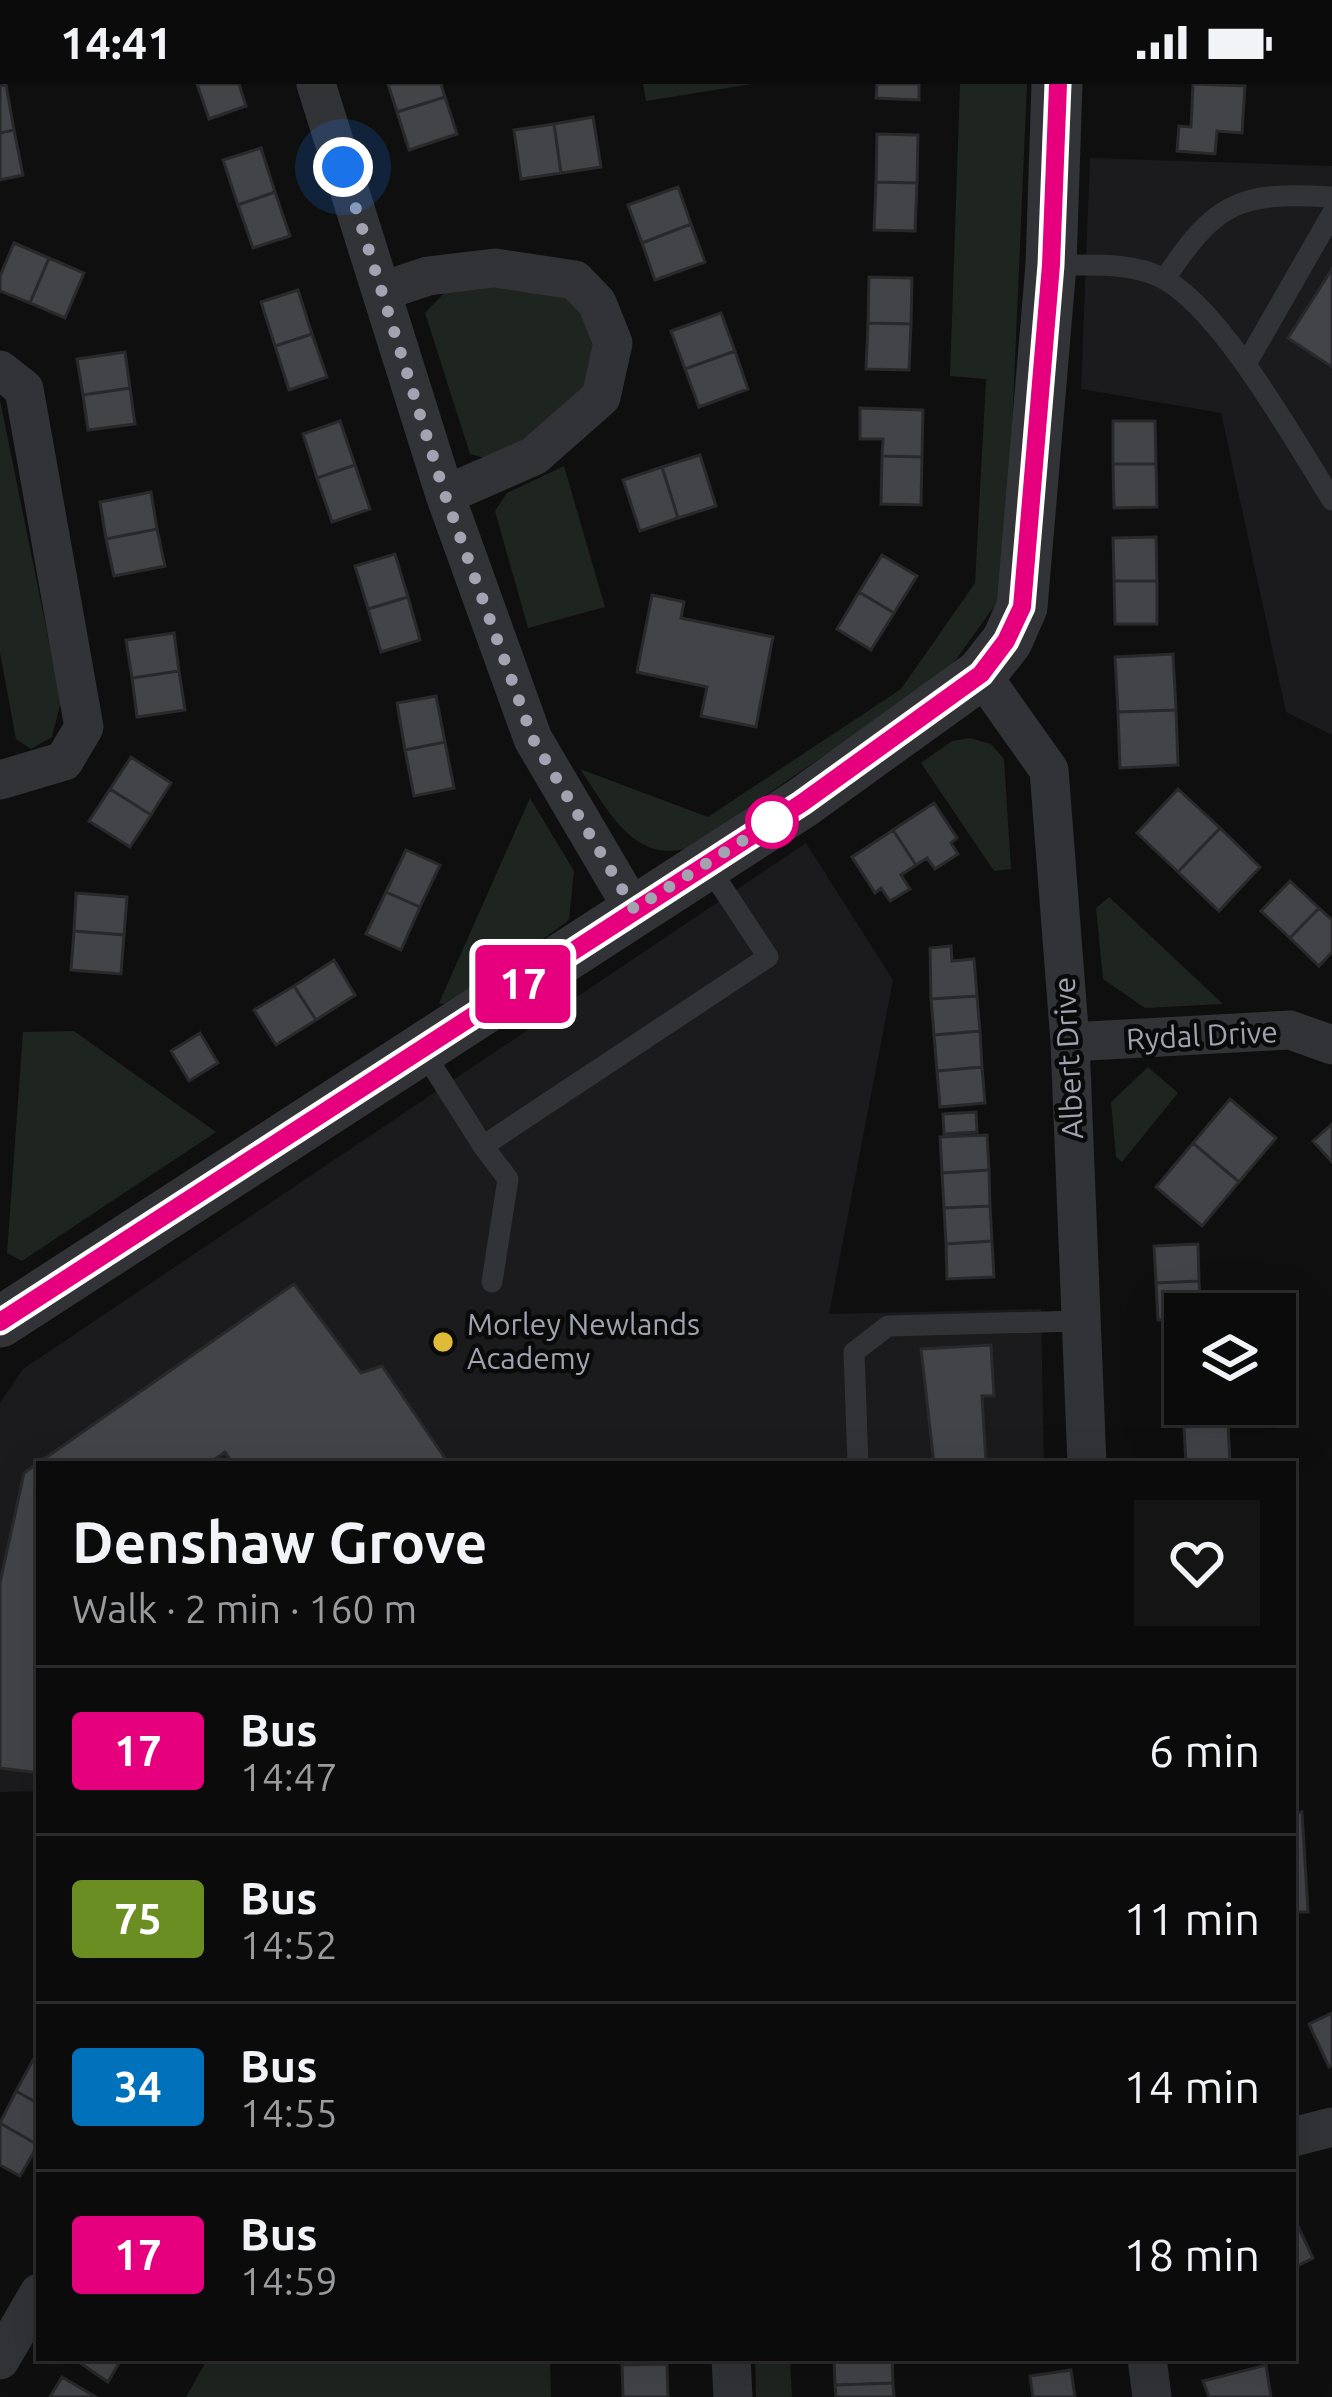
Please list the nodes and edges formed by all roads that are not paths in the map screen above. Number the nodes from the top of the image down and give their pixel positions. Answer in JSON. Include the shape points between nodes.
{"nodes":[{"id":1,"x":316,"y":84,"type":"edge"},
{"id":2,"x":1058,"y":84,"type":"edge"},
{"id":3,"x":1332,"y":197,"type":"edge"},
{"id":4,"x":1332,"y":214,"type":"edge"},
{"id":5,"x":1051,"y":265,"type":"junction"},
{"id":6,"x":1165,"y":279,"type":"junction"},
{"id":7,"x":383,"y":291,"type":"junction"},
{"id":8,"x":1246,"y":364,"type":"junction"},
{"id":9,"x":0,"y":370,"type":"edge"},
{"id":10,"x":445,"y":495,"type":"junction"},
{"id":11,"x":1332,"y":500,"type":"edge"},
{"id":12,"x":981,"y":674,"type":"junction"},
{"id":13,"x":0,"y":780,"type":"edge"},
{"id":14,"x":706,"y":863,"type":"junction"},
{"id":15,"x":634,"y":909,"type":"junction"},
{"id":16,"x":1070,"y":1042,"type":"junction"},
{"id":17,"x":1332,"y":1046,"type":"edge"},
{"id":18,"x":423,"y":1051,"type":"junction"},
{"id":19,"x":483,"y":1146,"type":"junction"},
{"id":20,"x":492,"y":1282,"type":"dead end"},
{"id":21,"x":1079,"y":1321,"type":"junction"},
{"id":22,"x":0,"y":1322,"type":"edge"},
{"id":23,"x":858,"y":1461,"type":"edge"},
{"id":24,"x":1087,"y":1461,"type":"edge"},
{"id":25,"x":1332,"y":2127,"type":"edge"},
{"id":26,"x":1296,"y":2137,"type":"edge"},
{"id":27,"x":36,"y":2298,"type":"edge"},
{"id":28,"x":0,"y":2360,"type":"edge"},
{"id":29,"x":731,"y":2361,"type":"edge"},
{"id":30,"x":1147,"y":2361,"type":"edge"},
{"id":31,"x":733,"y":2397,"type":"edge"},
{"id":32,"x":1152,"y":2397,"type":"edge"}],
"edges":[{"from":1,"to":7,"type":"street"},
{"from":2,"to":5,"type":"street"},
{"from":3,"to":6,"type":"lane","via":[[1279,193],[1238,202],[1197,230]]},
{"from":4,"to":8,"type":"lane"},
{"from":5,"to":6,"type":"lane","via":[[1130,268]]},
{"from":5,"to":12,"type":"street","via":[[1022,607]]},
{"from":6,"to":8,"type":"lane"},
{"from":7,"to":10,"type":"street"},
{"from":7,"to":10,"type":"street","via":[[495,268],[575,280],[597,303],[614,343],[601,397],[534,456]]},
{"from":8,"to":11,"type":"lane"},
{"from":9,"to":13,"type":"street","via":[[24,389],[84,727],[64,761]]},
{"from":10,"to":15,"type":"street","via":[[533,739]]},
{"from":12,"to":14,"type":"street"},
{"from":12,"to":16,"type":"street","name":"Albert Drive","via":[[1049,770]]},
{"from":14,"to":15,"type":"street"},
{"from":14,"to":19,"type":"lane","via":[[768,957]]},
{"from":15,"to":18,"type":"street"},
{"from":16,"to":17,"type":"street","name":"Rydal Drive","via":[[1291,1030]]},
{"from":16,"to":21,"type":"street","name":"Albert Drive"},
{"from":18,"to":19,"type":"lane"},
{"from":18,"to":22,"type":"street"},
{"from":19,"to":20,"type":"lane","via":[[508,1179]]},
{"from":21,"to":23,"type":"lane","via":[[888,1326],[854,1352]]},
{"from":21,"to":24,"type":"street","name":"Albert Drive"},
{"from":25,"to":26,"type":"street"},
{"from":27,"to":28,"type":"street"},
{"from":29,"to":31,"type":"street"},
{"from":30,"to":32,"type":"street"}]}
